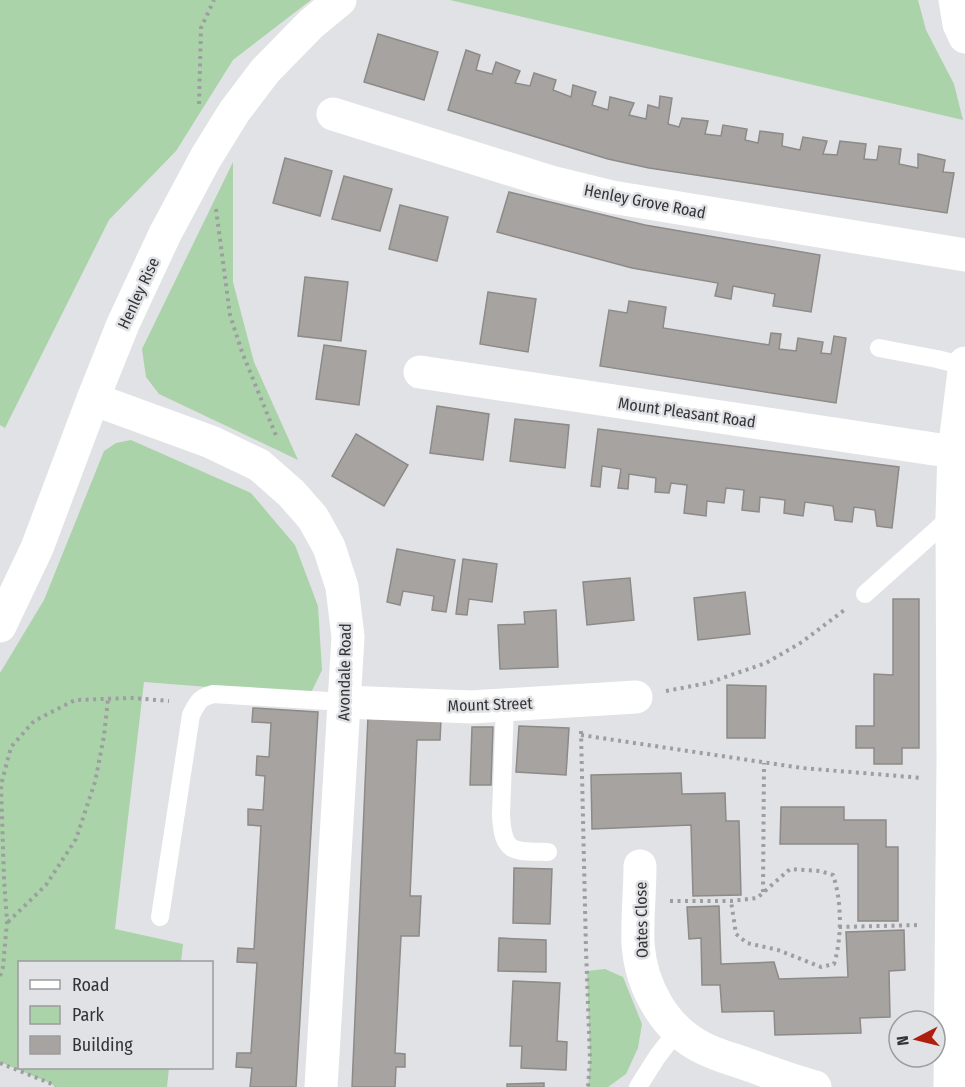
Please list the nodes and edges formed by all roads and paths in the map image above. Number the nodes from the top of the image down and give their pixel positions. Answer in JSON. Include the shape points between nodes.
{"nodes":[{"id":1,"x":214,"y":0,"type":"edge"},
{"id":2,"x":340,"y":0,"type":"edge"},
{"id":3,"x":955,"y":0,"type":"edge"},
{"id":4,"x":965,"y":37,"type":"edge"},
{"id":5,"x":333,"y":114,"type":"dead end"},
{"id":6,"x":205,"y":159,"type":"junction"},
{"id":7,"x":965,"y":255,"type":"edge"},
{"id":8,"x":879,"y":348,"type":"dead end"},
{"id":9,"x":965,"y":364,"type":"edge"},
{"id":10,"x":420,"y":372,"type":"dead end"},
{"id":11,"x":93,"y":399,"type":"junction"},
{"id":12,"x":279,"y":443,"type":"dead end"},
{"id":13,"x":954,"y":452,"type":"junction"},
{"id":14,"x":952,"y":516,"type":"junction"},
{"id":15,"x":865,"y":594,"type":"joint"},
{"id":16,"x":0,"y":626,"type":"edge"},
{"id":17,"x":636,"y":697,"type":"joint"},
{"id":18,"x":108,"y":699,"type":"junction"},
{"id":19,"x":580,"y":700,"type":"junction"},
{"id":20,"x":344,"y":702,"type":"junction"},
{"id":21,"x":197,"y":704,"type":"junction"},
{"id":22,"x":505,"y":705,"type":"junction"},
{"id":23,"x":581,"y":735,"type":"junction"},
{"id":24,"x":765,"y":762,"type":"junction"},
{"id":25,"x":952,"y":780,"type":"junction"},
{"id":26,"x":548,"y":852,"type":"dead end"},
{"id":27,"x":640,"y":866,"type":"dead end"},
{"id":28,"x":763,"y":893,"type":"junction"},
{"id":29,"x":731,"y":901,"type":"junction"},
{"id":30,"x":639,"y":902,"type":"junction"},
{"id":31,"x":160,"y":917,"type":"dead end"},
{"id":32,"x":7,"y":922,"type":"junction"},
{"id":33,"x":952,"y":925,"type":"junction"},
{"id":34,"x":839,"y":927,"type":"junction"},
{"id":35,"x":0,"y":976,"type":"edge"},
{"id":36,"x":677,"y":1031,"type":"junction"},
{"id":37,"x":0,"y":1063,"type":"edge"},
{"id":38,"x":944,"y":1086,"type":"edge"},
{"id":39,"x":55,"y":1087,"type":"edge"},
{"id":40,"x":321,"y":1087,"type":"edge"},
{"id":41,"x":588,"y":1087,"type":"edge"},
{"id":42,"x":638,"y":1087,"type":"edge"},
{"id":43,"x":815,"y":1087,"type":"edge"}],
"edges":[{"from":1,"to":6,"type":"path","via":[[201,28],[199,101]]},
{"from":2,"to":6,"type":"street","name":"Henley Rise","via":[[265,71]]},
{"from":3,"to":4,"type":"street"},
{"from":5,"to":7,"type":"street","name":"Henley Grove Road","via":[[540,179],[602,194]]},
{"from":6,"to":11,"type":"street","name":"Henley Rise","via":[[123,324]]},
{"from":6,"to":12,"type":"path","via":[[219,222],[230,315]]},
{"from":8,"to":9,"type":"lane"},
{"from":9,"to":13,"type":"street"},
{"from":10,"to":13,"type":"street","name":"Mount Pleasant Road"},
{"from":11,"to":16,"type":"street","name":"Henley Rise","via":[[37,548]]},
{"from":11,"to":20,"type":"street","name":"Avondale Road","via":[[211,442],[259,465],[313,518],[329,547],[342,587],[348,637]]},
{"from":13,"to":14,"type":"street"},
{"from":14,"to":15,"type":"lane"},
{"from":14,"to":25,"type":"street"},
{"from":15,"to":17,"type":"path","via":[[802,642],[766,663],[708,683]]},
{"from":17,"to":19,"type":"street","name":"Mount Street"},
{"from":18,"to":21,"type":"path"},
{"from":18,"to":32,"type":"path","via":[[95,782],[76,839],[46,885]]},
{"from":18,"to":32,"type":"path","via":[[75,700],[34,721],[11,747],[1,785]]},
{"from":19,"to":22,"type":"street","name":"Mount Street"},
{"from":19,"to":23,"type":"path"},
{"from":20,"to":21,"type":"lane","via":[[213,694],[202,697]]},
{"from":20,"to":22,"type":"street","name":"Mount Street"},
{"from":20,"to":40,"type":"street","name":"Avondale Road"},
{"from":21,"to":31,"type":"lane","via":[[191,715]]},
{"from":22,"to":26,"type":"lane","via":[[502,832],[508,845],[517,851]]},
{"from":23,"to":24,"type":"path"},
{"from":23,"to":41,"type":"path"},
{"from":24,"to":25,"type":"path"},
{"from":24,"to":28,"type":"path"},
{"from":25,"to":33,"type":"street"},
{"from":27,"to":30,"type":"street","name":"Oates Close"},
{"from":28,"to":29,"type":"path"},
{"from":28,"to":34,"type":"path","via":[[790,869],[833,875],[838,889]]},
{"from":29,"to":30,"type":"path"},
{"from":29,"to":34,"type":"path","via":[[736,934],[747,943],[821,967],[834,964]]},
{"from":30,"to":36,"type":"street","name":"Oates Close","via":[[638,944],[643,969],[651,993]]},
{"from":32,"to":35,"type":"path"},
{"from":33,"to":34,"type":"path"},
{"from":33,"to":38,"type":"street"},
{"from":36,"to":42,"type":"lane"},
{"from":36,"to":43,"type":"street","name":"Oates Close","via":[[703,1048]]},
{"from":37,"to":39,"type":"path"}]}
